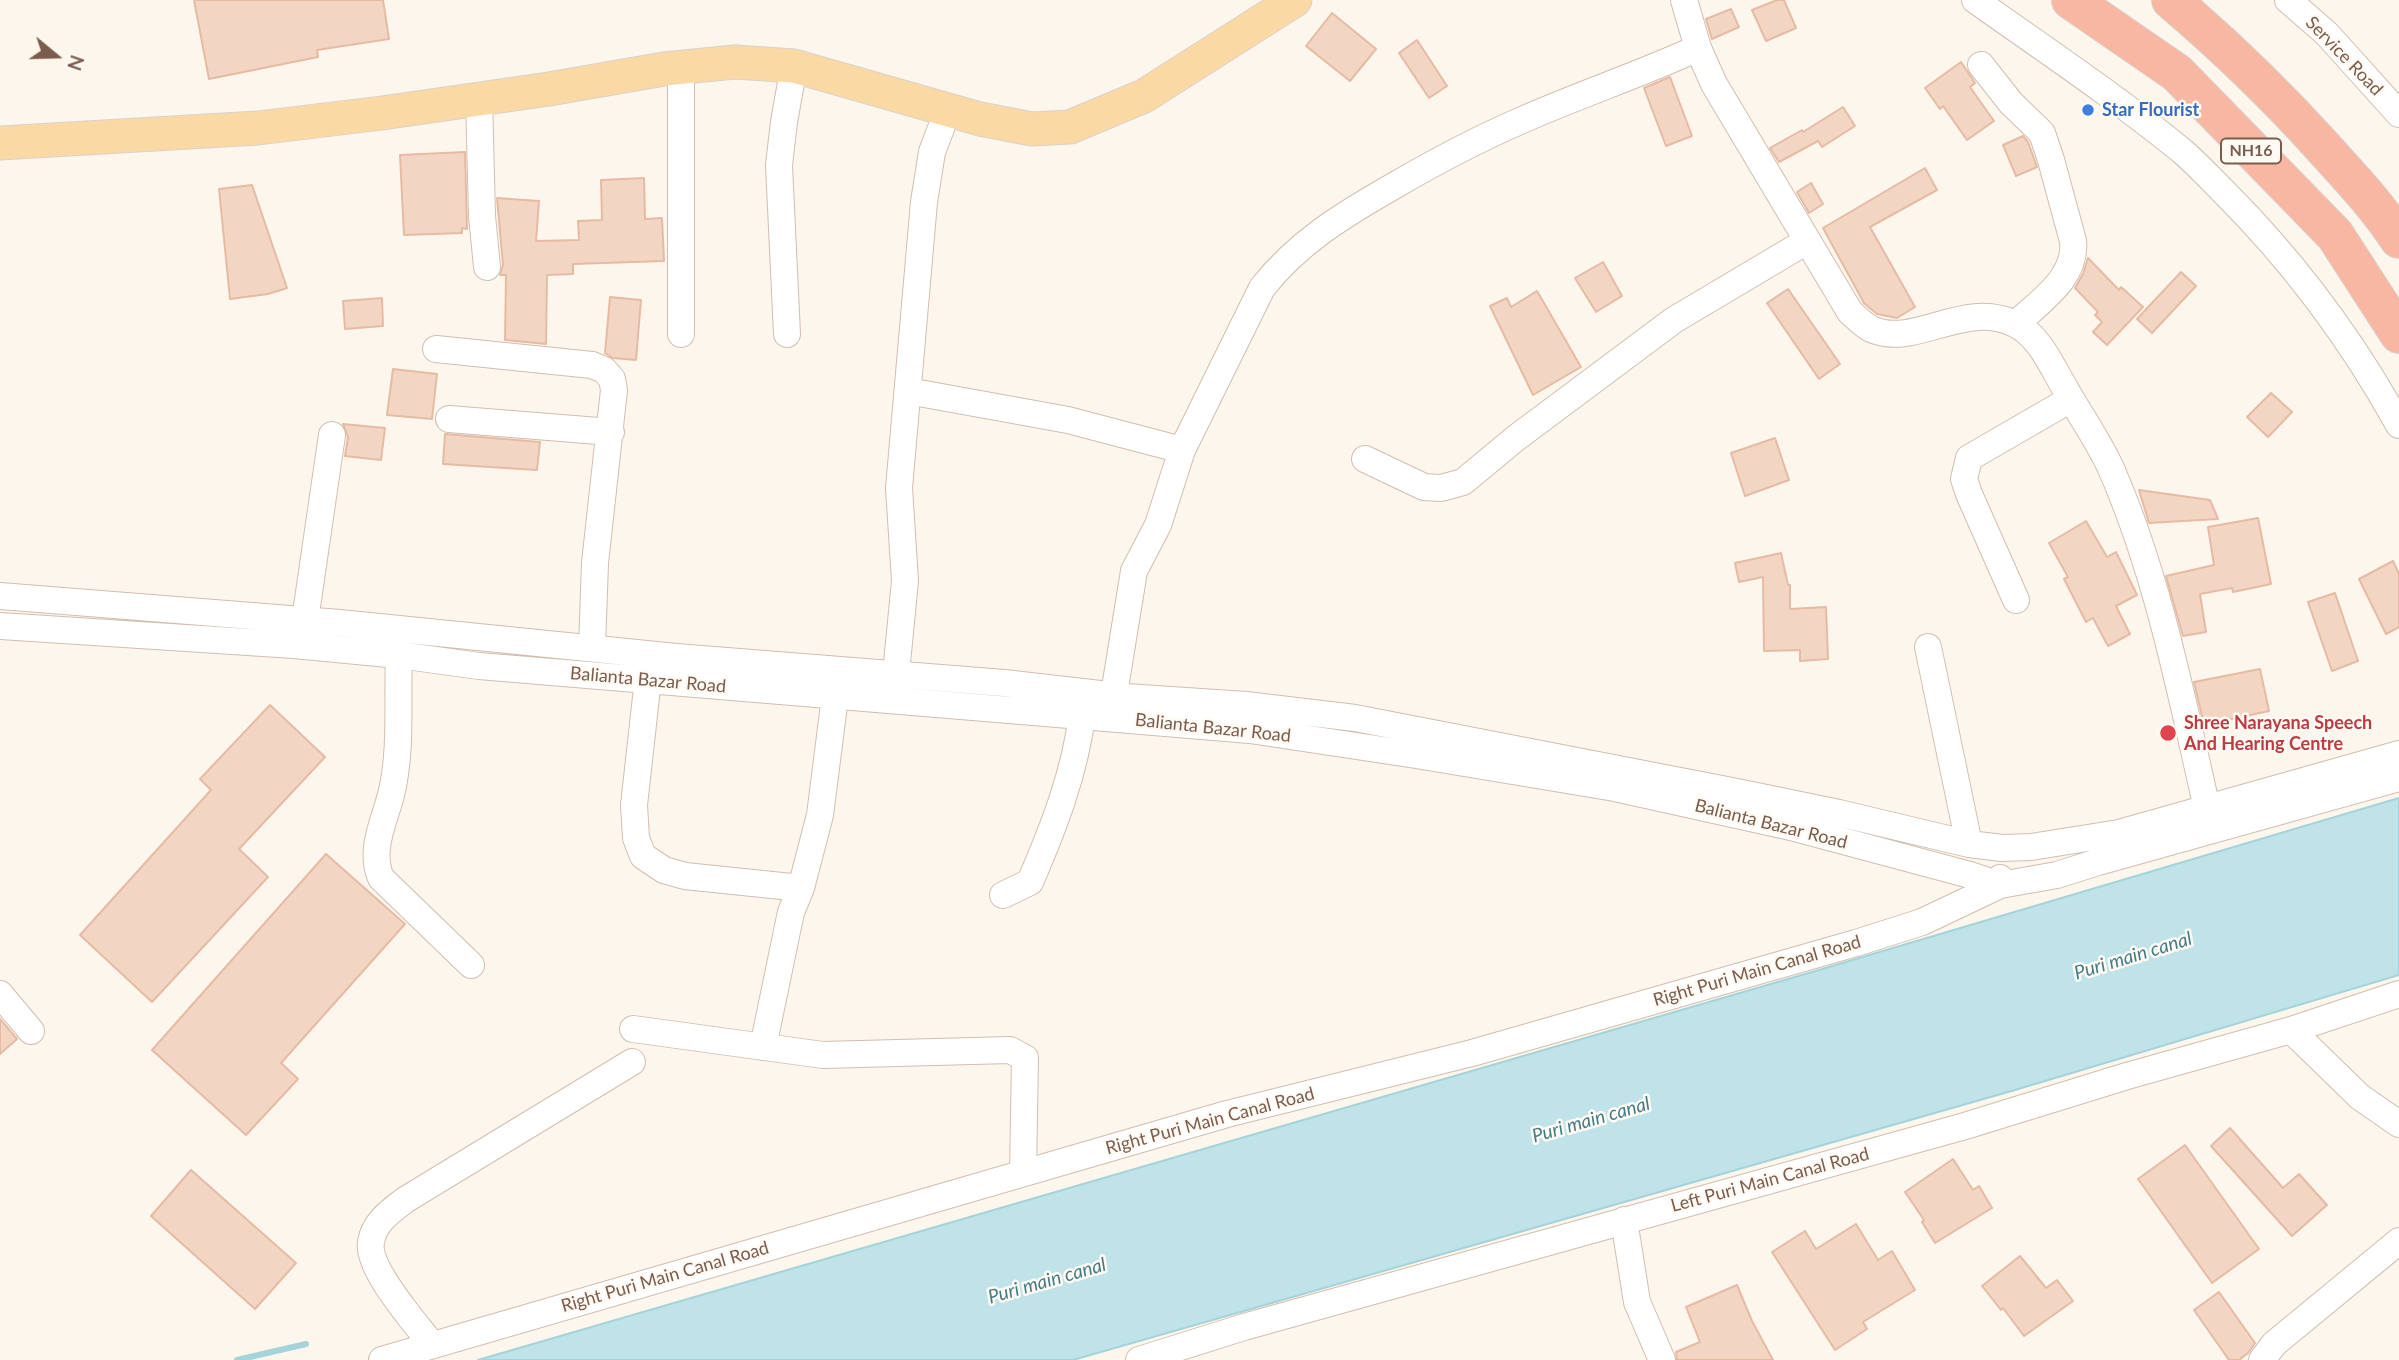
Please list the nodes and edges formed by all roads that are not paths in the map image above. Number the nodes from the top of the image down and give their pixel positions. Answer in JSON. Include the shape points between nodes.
{"nodes":[{"id":1,"x":1295,"y":0,"type":"edge"},
{"id":2,"x":1684,"y":0,"type":"edge"},
{"id":3,"x":1975,"y":0,"type":"edge"},
{"id":4,"x":2071,"y":0,"type":"edge"},
{"id":5,"x":2171,"y":0,"type":"edge"},
{"id":6,"x":2288,"y":0,"type":"edge"},
{"id":7,"x":1698,"y":48,"type":"junction"},
{"id":8,"x":1981,"y":65,"type":"dead end"},
{"id":9,"x":794,"y":66,"type":"junction"},
{"id":10,"x":681,"y":67,"type":"junction"},
{"id":11,"x":479,"y":98,"type":"junction"},
{"id":12,"x":948,"y":110,"type":"junction"},
{"id":13,"x":2399,"y":114,"type":"edge"},
{"id":14,"x":0,"y":143,"type":"edge"},
{"id":15,"x":2399,"y":239,"type":"edge"},
{"id":16,"x":1807,"y":241,"type":"junction"},
{"id":17,"x":487,"y":267,"type":"dead end"},
{"id":18,"x":2016,"y":324,"type":"junction"},
{"id":19,"x":681,"y":334,"type":"dead end"},
{"id":20,"x":787,"y":334,"type":"dead end"},
{"id":21,"x":2399,"y":334,"type":"edge"},
{"id":22,"x":436,"y":349,"type":"dead end"},
{"id":23,"x":908,"y":391,"type":"junction"},
{"id":24,"x":2071,"y":399,"type":"junction"},
{"id":25,"x":449,"y":419,"type":"dead end"},
{"id":26,"x":2399,"y":425,"type":"edge"},
{"id":27,"x":611,"y":432,"type":"junction"},
{"id":28,"x":332,"y":435,"type":"dead end"},
{"id":29,"x":1182,"y":450,"type":"junction"},
{"id":30,"x":1365,"y":459,"type":"dead end"},
{"id":31,"x":0,"y":596,"type":"edge"},
{"id":32,"x":2016,"y":600,"type":"dead end"},
{"id":33,"x":305,"y":620,"type":"junction"},
{"id":34,"x":0,"y":626,"type":"edge"},
{"id":35,"x":1928,"y":647,"type":"dead end"},
{"id":36,"x":592,"y":648,"type":"junction"},
{"id":37,"x":399,"y":655,"type":"junction"},
{"id":38,"x":896,"y":673,"type":"junction"},
{"id":39,"x":648,"y":679,"type":"junction"},
{"id":40,"x":1114,"y":694,"type":"junction"},
{"id":41,"x":835,"y":697,"type":"junction"},
{"id":42,"x":1082,"y":715,"type":"junction"},
{"id":43,"x":2399,"y":754,"type":"edge"},
{"id":44,"x":2399,"y":778,"type":"edge"},
{"id":45,"x":2207,"y":808,"type":"junction"},
{"id":46,"x":1969,"y":844,"type":"junction"},
{"id":47,"x":2002,"y":848,"type":"junction"},
{"id":48,"x":2000,"y":885,"type":"junction"},
{"id":49,"x":801,"y":888,"type":"junction"},
{"id":50,"x":1003,"y":895,"type":"dead end"},
{"id":51,"x":471,"y":965,"type":"dead end"},
{"id":52,"x":0,"y":994,"type":"edge"},
{"id":53,"x":2399,"y":994,"type":"edge"},
{"id":54,"x":633,"y":1029,"type":"dead end"},
{"id":55,"x":2291,"y":1030,"type":"junction"},
{"id":56,"x":31,"y":1031,"type":"dead end"},
{"id":57,"x":763,"y":1047,"type":"junction"},
{"id":58,"x":632,"y":1062,"type":"dead end"},
{"id":59,"x":2399,"y":1124,"type":"edge"},
{"id":60,"x":1023,"y":1173,"type":"junction"},
{"id":61,"x":1623,"y":1220,"type":"junction"},
{"id":62,"x":2399,"y":1241,"type":"edge"},
{"id":63,"x":432,"y":1345,"type":"junction"},
{"id":64,"x":1180,"y":1354,"type":"edge"},
{"id":65,"x":382,"y":1360,"type":"edge"},
{"id":66,"x":1139,"y":1360,"type":"edge"},
{"id":67,"x":1662,"y":1360,"type":"edge"},
{"id":68,"x":2262,"y":1360,"type":"edge"}],
"edges":[{"from":1,"to":12,"type":"main road","via":[[1144,96],[1070,127],[1031,129]]},
{"from":2,"to":7,"type":"street"},
{"from":3,"to":26,"type":"street","via":[[2183,152],[2251,219],[2309,286]]},
{"from":4,"to":21,"type":"highway","number":"NH16","via":[[2177,72],[2335,235]]},
{"from":5,"to":15,"type":"highway","number":"NH16","via":[[2291,113],[2377,205]]},
{"from":6,"to":13,"type":"street","name":"Service Road","via":[[2327,34]]},
{"from":7,"to":16,"type":"street","via":[[1714,84]]},
{"from":7,"to":29,"type":"street","via":[[1477,141],[1316,234],[1280,265],[1262,288]]},
{"from":8,"to":18,"type":"street","via":[[2042,134],[2073,241],[2071,266],[2061,281]]},
{"from":9,"to":10,"type":"main road","via":[[735,62]]},
{"from":9,"to":12,"type":"main road"},
{"from":9,"to":20,"type":"street","via":[[779,165]]},
{"from":10,"to":11,"type":"main road"},
{"from":10,"to":19,"type":"street"},
{"from":11,"to":14,"type":"main road","via":[[258,128]]},
{"from":11,"to":17,"type":"street","via":[[481,216]]},
{"from":12,"to":23,"type":"street","via":[[932,152],[924,202]]},
{"from":16,"to":18,"type":"street","via":[[1850,312],[1870,328],[1892,334],[1963,317],[1989,316]]},
{"from":16,"to":30,"type":"street","via":[[1674,320],[1463,482],[1424,487]]},
{"from":18,"to":24,"type":"street","via":[[2037,340]]},
{"from":22,"to":27,"type":"street","via":[[604,370],[614,390]]},
{"from":23,"to":29,"type":"street","via":[[1068,420]]},
{"from":23,"to":38,"type":"street","via":[[899,488],[905,581]]},
{"from":24,"to":32,"type":"street","via":[[1984,448],[1966,465],[1969,494]]},
{"from":24,"to":45,"type":"street","via":[[2112,469],[2155,589]]},
{"from":25,"to":27,"type":"street"},
{"from":27,"to":36,"type":"street","via":[[595,563]]},
{"from":28,"to":33,"type":"street"},
{"from":29,"to":40,"type":"street","via":[[1158,525],[1134,571]]},
{"from":31,"to":33,"type":"street","name":"Balianta Bazar Road"},
{"from":33,"to":36,"type":"street","name":"Balianta Bazar Road"},
{"from":34,"to":37,"type":"street","name":"Balianta Bazar Road"},
{"from":35,"to":46,"type":"street"},
{"from":36,"to":38,"type":"street","name":"Balianta Bazar Road"},
{"from":37,"to":39,"type":"street","name":"Balianta Bazar Road"},
{"from":37,"to":51,"type":"street","via":[[396,762],[375,864],[381,877]]},
{"from":38,"to":40,"type":"street","name":"Balianta Bazar Road"},
{"from":39,"to":41,"type":"street","name":"Balianta Bazar Road"},
{"from":39,"to":49,"type":"street","via":[[634,805],[636,838],[643,856],[664,870],[685,876]]},
{"from":40,"to":46,"type":"street","name":"Balianta Bazar Road","via":[[1355,718],[1737,792]]},
{"from":41,"to":42,"type":"street","name":"Balianta Bazar Road"},
{"from":41,"to":49,"type":"street","via":[[820,815]]},
{"from":42,"to":48,"type":"street","name":"Balianta Bazar Road","via":[[1250,730],[1615,788],[1791,827]]},
{"from":42,"to":50,"type":"street","via":[[1049,840],[1030,882]]},
{"from":43,"to":45,"type":"street","name":"Balianta Bazar Road"},
{"from":44,"to":48,"type":"street","name":"Balianta Bazar Road","via":[[2057,876]]},
{"from":45,"to":47,"type":"street","name":"Balianta Bazar Road","via":[[2119,833]]},
{"from":46,"to":47,"type":"street","name":"Balianta Bazar Road"},
{"from":47,"to":48,"type":"street"},
{"from":48,"to":60,"type":"street","name":"Right Puri Main Canal Road","via":[[1922,922],[1857,943],[1472,1054],[1227,1114]]},
{"from":49,"to":57,"type":"street","via":[[791,912]]},
{"from":52,"to":56,"type":"street"},
{"from":53,"to":55,"type":"street","name":"Left Puri Main Canal Road"},
{"from":54,"to":57,"type":"street"},
{"from":55,"to":59,"type":"street","via":[[2360,1097]]},
{"from":55,"to":61,"type":"street","name":"Left Puri Main Canal Road"},
{"from":57,"to":60,"type":"street","via":[[839,1055],[1010,1050],[1025,1058]]},
{"from":58,"to":63,"type":"street","via":[[405,1200],[382,1219],[370,1244],[374,1261]]},
{"from":60,"to":63,"type":"street","name":"Right Puri Main Canal Road"},
{"from":61,"to":64,"type":"street","name":"Left Puri Main Canal Road"},
{"from":61,"to":67,"type":"street","via":[[1637,1302]]},
{"from":62,"to":68,"type":"street","via":[[2274,1344]]},
{"from":63,"to":65,"type":"street","name":"Right Puri Main Canal Road"},
{"from":64,"to":66,"type":"street","name":"Left Puri Main Canal Road"}]}
